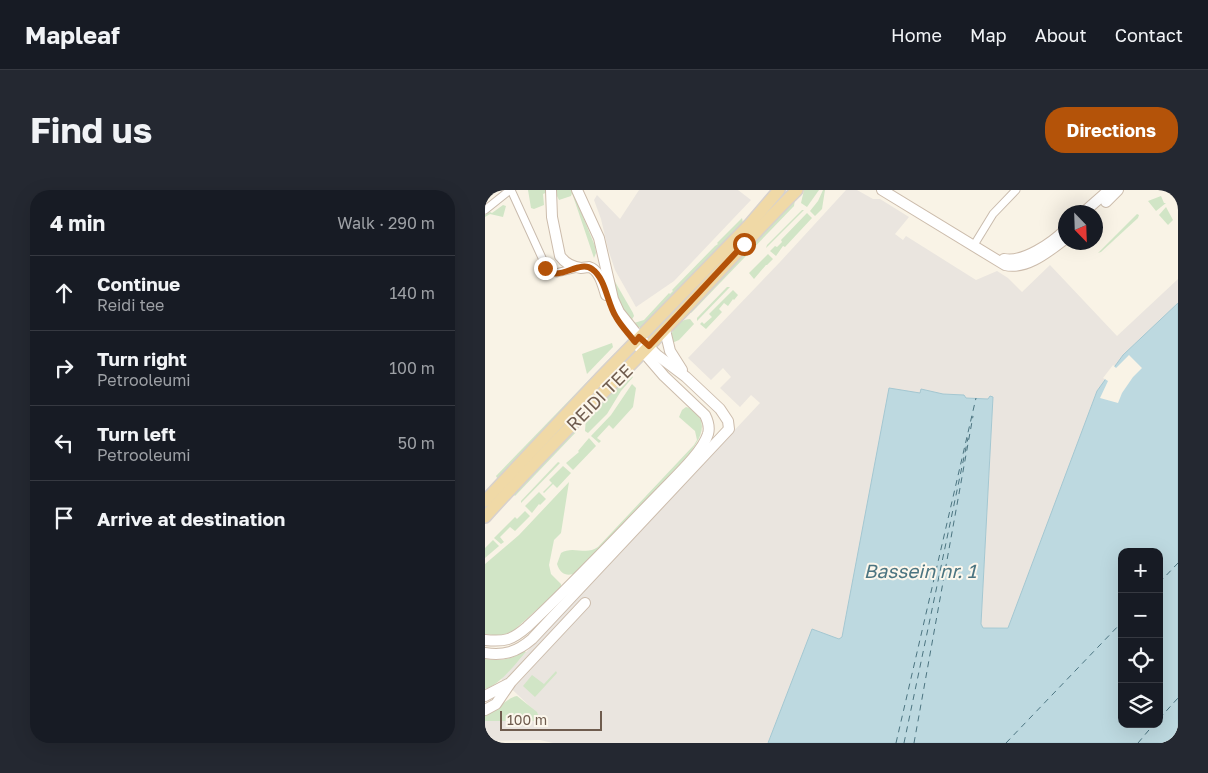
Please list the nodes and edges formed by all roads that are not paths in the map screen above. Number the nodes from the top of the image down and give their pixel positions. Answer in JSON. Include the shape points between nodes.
{"nodes":[{"id":1,"x":511,"y":190,"type":"edge"},
{"id":2,"x":551,"y":190,"type":"edge"},
{"id":3,"x":577,"y":190,"type":"edge"},
{"id":4,"x":779,"y":190,"type":"edge"},
{"id":5,"x":797,"y":190,"type":"edge"},
{"id":6,"x":883,"y":190,"type":"edge"},
{"id":7,"x":1016,"y":190,"type":"edge"},
{"id":8,"x":1109,"y":190,"type":"edge"},
{"id":9,"x":1118,"y":190,"type":"edge"},
{"id":10,"x":1093,"y":205,"type":"edge"},
{"id":11,"x":1102,"y":205,"type":"edge"},
{"id":12,"x":485,"y":210,"type":"edge"},
{"id":13,"x":1058,"y":236,"type":"edge"},
{"id":14,"x":1058,"y":244,"type":"edge"},
{"id":15,"x":974,"y":245,"type":"junction"},
{"id":16,"x":602,"y":252,"type":"junction"},
{"id":17,"x":993,"y":257,"type":"junction"},
{"id":18,"x":584,"y":267,"type":"junction"},
{"id":19,"x":665,"y":330,"type":"junction"},
{"id":20,"x":637,"y":340,"type":"junction"},
{"id":21,"x":646,"y":349,"type":"junction"},
{"id":22,"x":687,"y":377,"type":"junction"},
{"id":23,"x":485,"y":500,"type":"edge"},
{"id":24,"x":485,"y":517,"type":"edge"},
{"id":25,"x":571,"y":591,"type":"junction"},
{"id":26,"x":585,"y":603,"type":"dead end"},
{"id":27,"x":485,"y":640,"type":"edge"},
{"id":28,"x":485,"y":653,"type":"edge"},
{"id":29,"x":511,"y":682,"type":"junction"},
{"id":30,"x":485,"y":696,"type":"edge"},
{"id":31,"x":485,"y":710,"type":"edge"}],
"edges":[{"from":1,"to":12,"type":"street"},
{"from":1,"to":18,"type":"street","via":[[548,271],[556,273]]},
{"from":2,"to":18,"type":"street","via":[[553,225],[560,256],[566,263]]},
{"from":3,"to":16,"type":"street"},
{"from":4,"to":20,"type":"main road","name":"REIDI TEE"},
{"from":5,"to":19,"type":"main road","name":"REIDI TEE"},
{"from":6,"to":15,"type":"street"},
{"from":7,"to":15,"type":"street","via":[[993,214]]},
{"from":8,"to":10,"type":"street"},
{"from":9,"to":11,"type":"street"},
{"from":13,"to":17,"type":"street","via":[[1022,257],[1009,260]]},
{"from":14,"to":17,"type":"street","via":[[1030,262],[1016,266],[1005,265]]},
{"from":15,"to":17,"type":"street"},
{"from":16,"to":18,"type":"street","via":[[597,260]]},
{"from":16,"to":20,"type":"street","via":[[616,306]]},
{"from":18,"to":20,"type":"street","via":[[598,274],[616,318]]},
{"from":19,"to":21,"type":"main road","name":"REIDI TEE"},
{"from":19,"to":22,"type":"street","via":[[673,358]]},
{"from":20,"to":21,"type":"street"},
{"from":20,"to":23,"type":"main road","name":"REIDI TEE"},
{"from":21,"to":22,"type":"street"},
{"from":21,"to":24,"type":"main road","name":"REIDI TEE"},
{"from":21,"to":25,"type":"street","via":[[664,376],[705,415],[708,434],[688,463]]},
{"from":22,"to":25,"type":"street","via":[[726,416],[729,429]]},
{"from":25,"to":27,"type":"street","via":[[513,638],[499,642]]},
{"from":25,"to":28,"type":"street","via":[[522,646],[504,654]]},
{"from":26,"to":29,"type":"street"},
{"from":29,"to":30,"type":"street"},
{"from":29,"to":31,"type":"street","via":[[496,704]]}]}
